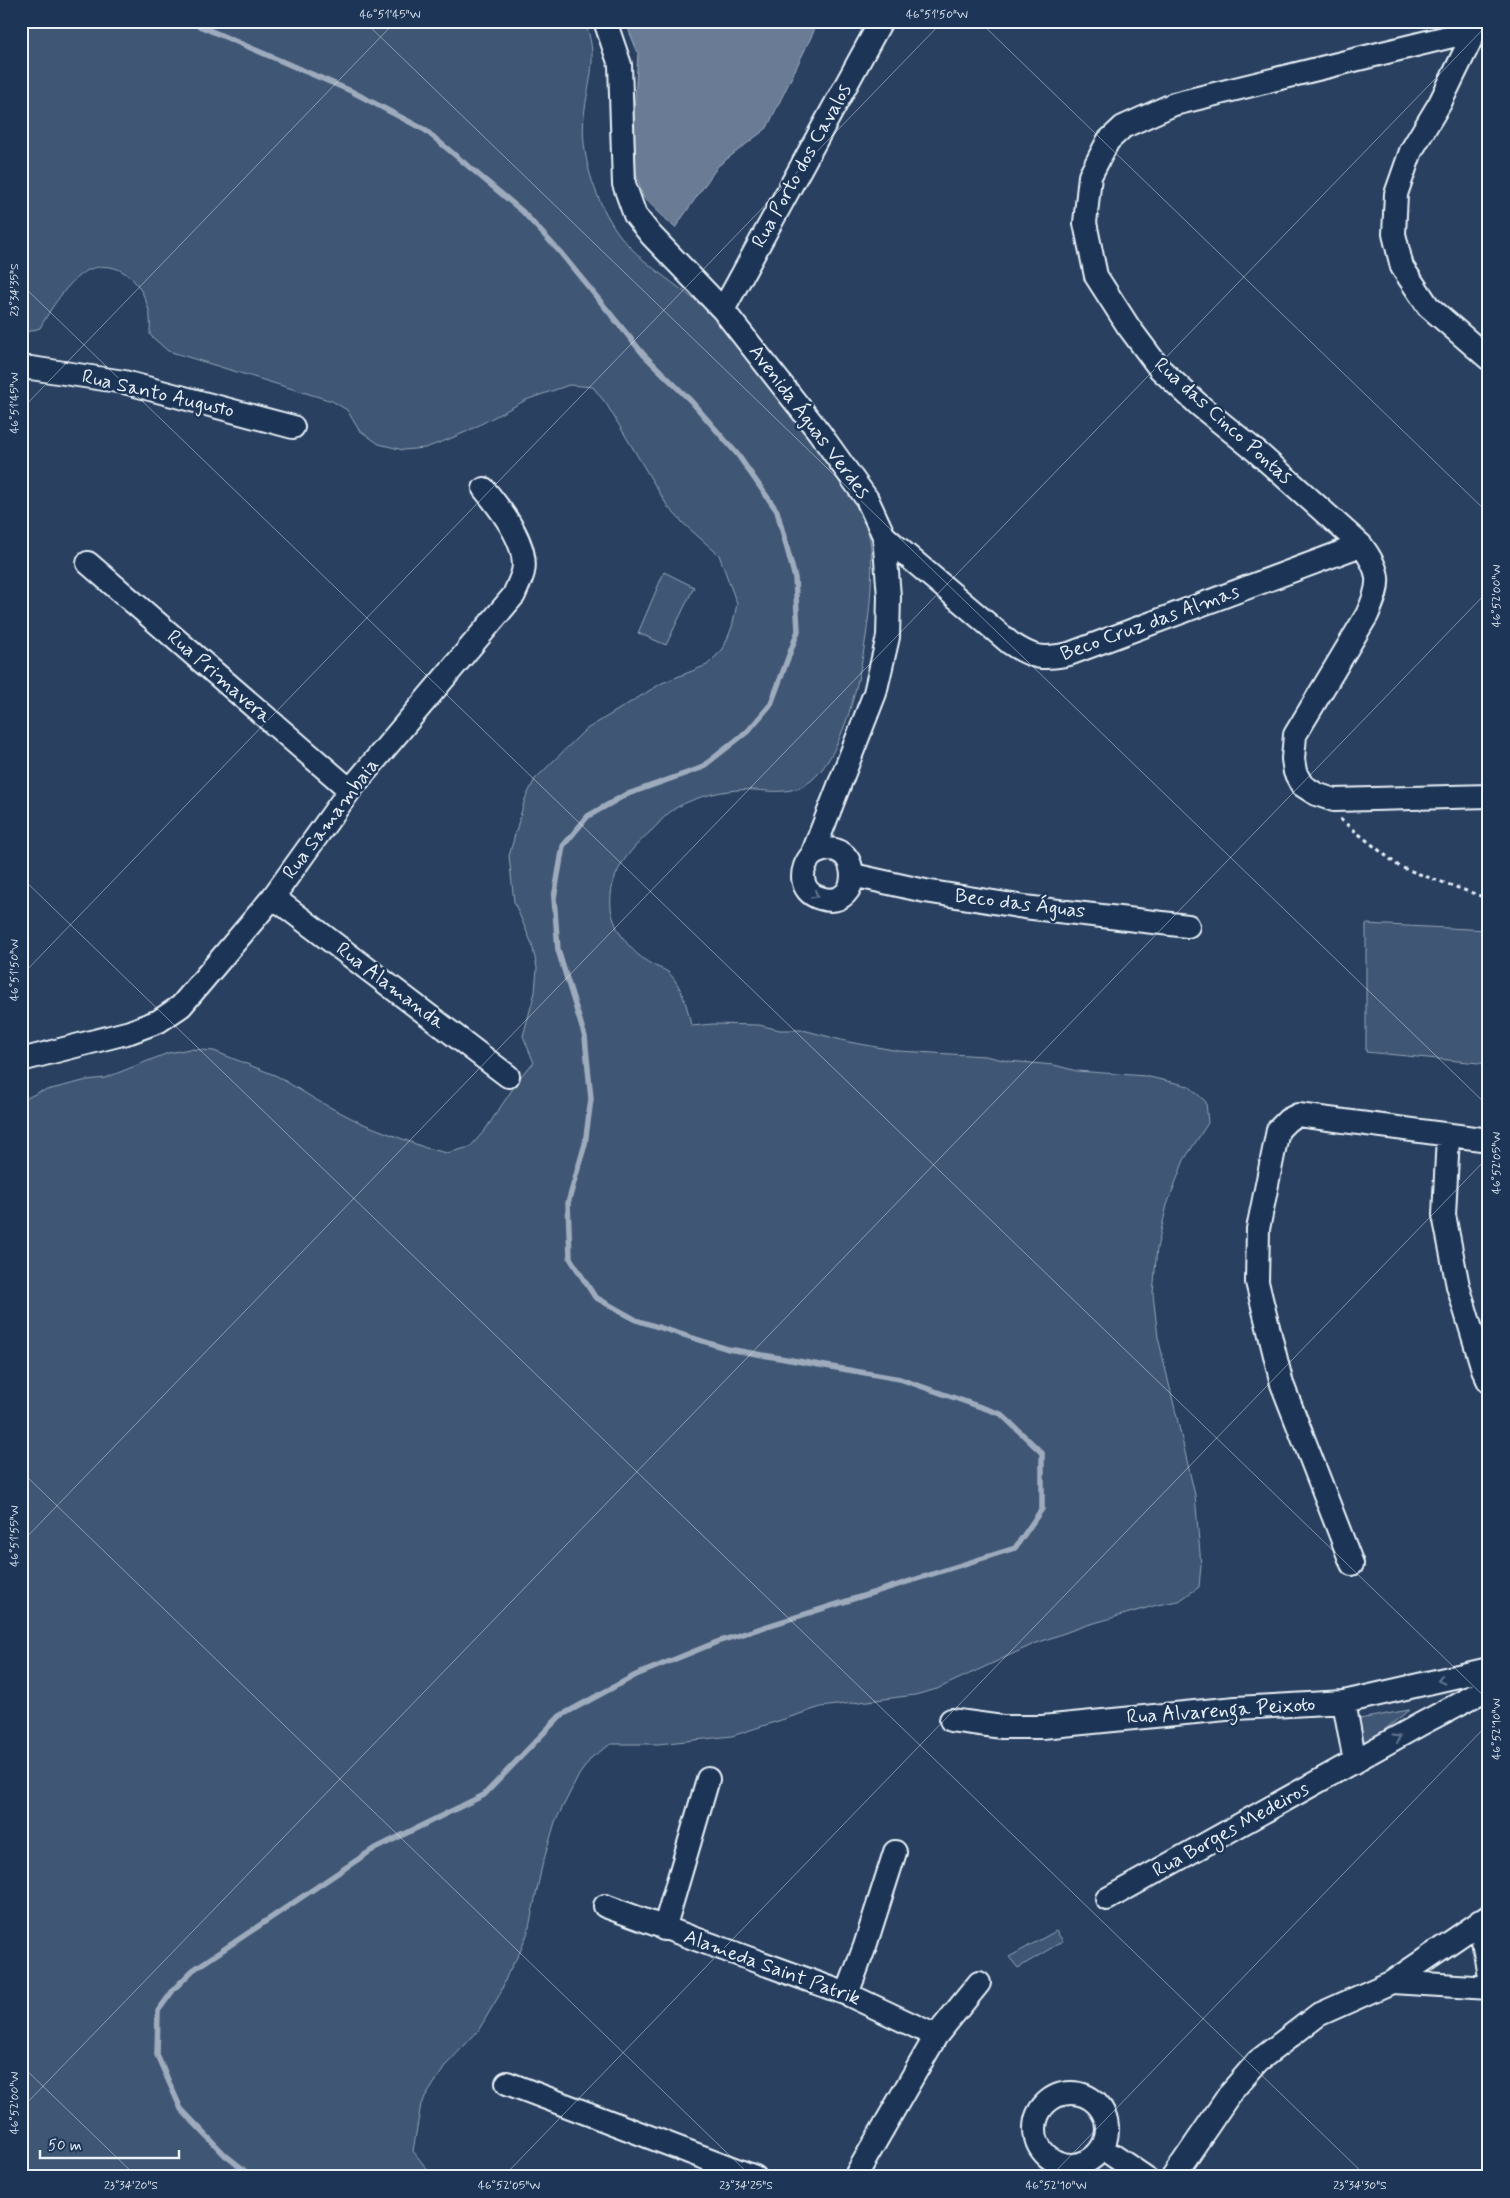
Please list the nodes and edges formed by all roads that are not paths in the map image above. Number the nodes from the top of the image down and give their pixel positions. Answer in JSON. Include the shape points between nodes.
{"nodes":[{"id":1,"x":605,"y":21,"type":"edge"},
{"id":2,"x":881,"y":21,"type":"edge"},
{"id":3,"x":1482,"y":29,"type":"edge"},
{"id":4,"x":724,"y":310,"type":"junction"},
{"id":5,"x":1484,"y":351,"type":"edge"},
{"id":6,"x":21,"y":369,"type":"edge"},
{"id":7,"x":293,"y":427,"type":"dead end"},
{"id":8,"x":484,"y":489,"type":"dead end"},
{"id":9,"x":884,"y":536,"type":"junction"},
{"id":10,"x":1361,"y":545,"type":"junction"},
{"id":11,"x":88,"y":563,"type":"dead end"},
{"id":12,"x":350,"y":790,"type":"junction"},
{"id":13,"x":1489,"y":796,"type":"edge"},
{"id":14,"x":812,"y":855,"type":"junction"},
{"id":15,"x":853,"y":875,"type":"junction"},
{"id":16,"x":272,"y":897,"type":"junction"},
{"id":17,"x":1188,"y":926,"type":"dead end"},
{"id":18,"x":21,"y":1060,"type":"edge"},
{"id":19,"x":508,"y":1076,"type":"dead end"},
{"id":20,"x":1448,"y":1136,"type":"junction"},
{"id":21,"x":1489,"y":1140,"type":"edge"},
{"id":22,"x":1489,"y":1382,"type":"edge"},
{"id":23,"x":1352,"y":1564,"type":"dead end"},
{"id":24,"x":1489,"y":1669,"type":"edge"},
{"id":25,"x":1414,"y":1686,"type":"junction"},
{"id":26,"x":1489,"y":1688,"type":"edge"},
{"id":27,"x":1344,"y":1702,"type":"junction"},
{"id":28,"x":951,"y":1720,"type":"dead end"},
{"id":29,"x":1422,"y":1724,"type":"junction"},
{"id":30,"x":1355,"y":1762,"type":"junction"},
{"id":31,"x":708,"y":1779,"type":"dead end"},
{"id":32,"x":895,"y":1852,"type":"dead end"},
{"id":33,"x":1108,"y":1899,"type":"dead end"},
{"id":34,"x":605,"y":1906,"type":"dead end"},
{"id":35,"x":1484,"y":1918,"type":"edge"},
{"id":36,"x":664,"y":1929,"type":"junction"},
{"id":37,"x":1439,"y":1950,"type":"junction"},
{"id":38,"x":1489,"y":1977,"type":"edge"},
{"id":39,"x":1392,"y":1982,"type":"junction"},
{"id":40,"x":979,"y":1983,"type":"dead end"},
{"id":41,"x":1454,"y":1985,"type":"junction"},
{"id":42,"x":1489,"y":1988,"type":"edge"},
{"id":43,"x":847,"y":1994,"type":"junction"},
{"id":44,"x":936,"y":2036,"type":"junction"},
{"id":45,"x":507,"y":2083,"type":"dead end"},
{"id":46,"x":1102,"y":2148,"type":"dead end"},
{"id":47,"x":755,"y":2177,"type":"edge"},
{"id":48,"x":855,"y":2177,"type":"edge"},
{"id":49,"x":1144,"y":2177,"type":"edge"},
{"id":50,"x":1173,"y":2177,"type":"edge"}],
"edges":[{"from":1,"to":4,"type":"street","name":"Avenida Águas Verdes","via":[[620,65],[624,184],[635,214],[651,235]]},
{"from":2,"to":4,"type":"street","name":"Rua Porto dos Cavalos"},
{"from":3,"to":5,"type":"street","via":[[1411,151],[1396,194],[1394,234],[1402,266],[1428,306]]},
{"from":3,"to":10,"type":"street","name":"Rua das Cinco Pontas","via":[[1174,104],[1123,127],[1108,141],[1090,176],[1085,222],[1096,276],[1128,326],[1160,369]]},
{"from":4,"to":9,"type":"street","name":"Avenida Águas Verdes","via":[[867,499]]},
{"from":6,"to":7,"type":"street","name":"Rua Santo Augusto","via":[[124,382]]},
{"from":8,"to":12,"type":"street","name":"Rua Samambaia","via":[[506,516],[520,546],[523,570],[514,594]]},
{"from":9,"to":10,"type":"street","name":"Beco Cruz das Almas","via":[[1010,643],[1029,655],[1051,658]]},
{"from":9,"to":14,"type":"street","name":"Avenida Águas Verdes","via":[[889,596],[888,638],[875,693]]},
{"from":10,"to":13,"type":"street","name":"Rua das Cinco Pontas","via":[[1372,559],[1379,578],[1376,597],[1295,735],[1295,772],[1302,785],[1334,800]]},
{"from":11,"to":12,"type":"street","name":"Rua Primavera"},
{"from":12,"to":16,"type":"street","name":"Rua Samambaia"},
{"from":14,"to":15,"type":"street","via":[[835,850],[848,859]]},
{"from":14,"to":15,"type":"street","name":"Avenida Águas Verdes","one_way":true,"via":[[803,868],[802,876],[809,892],[816,897],[824,900],[841,896],[848,891]]},
{"from":15,"to":17,"type":"street","name":"Beco das Águas","via":[[925,891]]},
{"from":16,"to":18,"type":"street","name":"Rua Samambaia","via":[[181,1006],[159,1021],[130,1032]]},
{"from":16,"to":19,"type":"street","name":"Rua Alamanda"},
{"from":20,"to":21,"type":"street"},
{"from":20,"to":22,"type":"street","via":[[1444,1215],[1458,1286]]},
{"from":20,"to":23,"type":"street","via":[[1298,1115],[1278,1130],[1258,1229],[1257,1282],[1282,1384]]},
{"from":24,"to":25,"type":"street","name":"Rua Alvarenga Peixoto","one_way":true},
{"from":25,"to":27,"type":"street","name":"Rua Alvarenga Peixoto"},
{"from":25,"to":29,"type":"street"},
{"from":26,"to":29,"type":"street","name":"Rua Borges Medeiros"},
{"from":27,"to":28,"type":"street","name":"Rua Alvarenga Peixoto","via":[[1236,1708],[1042,1727],[1002,1727]]},
{"from":27,"to":30,"type":"street"},
{"from":30,"to":29,"type":"street","name":"Rua Borges Medeiros","one_way":true},
{"from":30,"to":33,"type":"street","name":"Rua Borges Medeiros"},
{"from":31,"to":36,"type":"street"},
{"from":32,"to":43,"type":"street"},
{"from":34,"to":36,"type":"street","name":"Alameda Saint Patrik"},
{"from":35,"to":37,"type":"street"},
{"from":35,"to":38,"type":"street"},
{"from":36,"to":43,"type":"street","name":"Alameda Saint Patrik"},
{"from":37,"to":39,"type":"street"},
{"from":37,"to":41,"type":"street","via":[[1446,1974]]},
{"from":39,"to":41,"type":"street"},
{"from":39,"to":50,"type":"street","via":[[1318,2015],[1258,2061],[1231,2092]]},
{"from":40,"to":44,"type":"street"},
{"from":41,"to":42,"type":"street"},
{"from":43,"to":44,"type":"street","name":"Alameda Saint Patrik"},
{"from":44,"to":48,"type":"street"},
{"from":45,"to":47,"type":"street"},
{"from":46,"to":49,"type":"street"}]}
